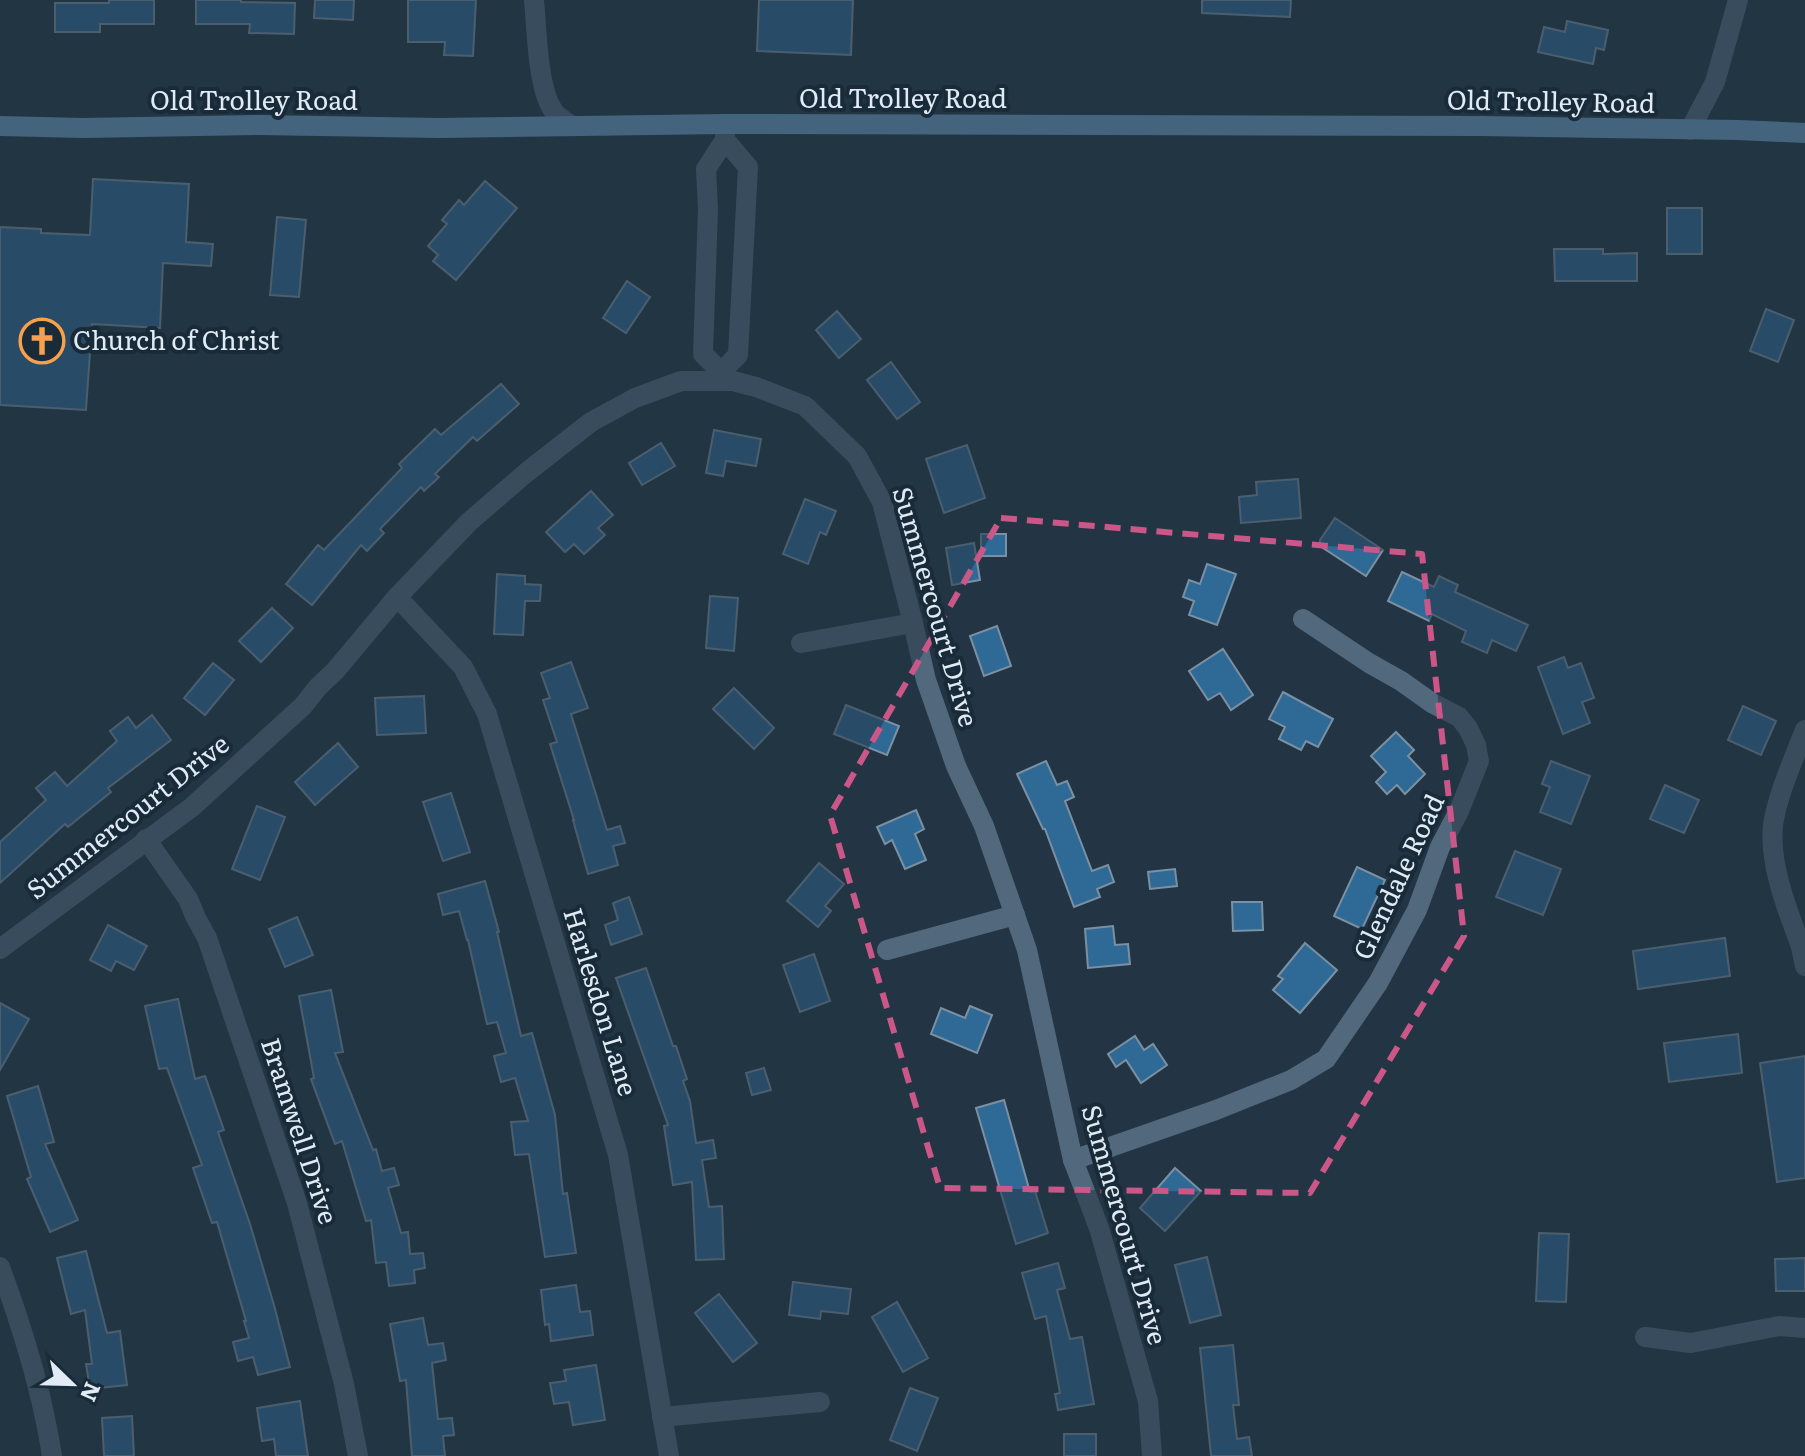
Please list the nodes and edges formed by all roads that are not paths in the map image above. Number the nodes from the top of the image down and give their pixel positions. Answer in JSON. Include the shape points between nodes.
{"nodes":[{"id":1,"x":534,"y":0,"type":"edge"},
{"id":2,"x":1738,"y":0,"type":"edge"},
{"id":3,"x":570,"y":125,"type":"junction"},
{"id":4,"x":0,"y":126,"type":"edge"},
{"id":5,"x":1690,"y":130,"type":"junction"},
{"id":6,"x":725,"y":132,"type":"junction"},
{"id":7,"x":1805,"y":133,"type":"edge"},
{"id":8,"x":721,"y":377,"type":"junction"},
{"id":9,"x":397,"y":597,"type":"junction"},
{"id":10,"x":1303,"y":619,"type":"dead end"},
{"id":11,"x":913,"y":623,"type":"junction"},
{"id":12,"x":801,"y":643,"type":"dead end"},
{"id":13,"x":1805,"y":730,"type":"edge"},
{"id":14,"x":146,"y":839,"type":"junction"},
{"id":15,"x":1015,"y":915,"type":"junction"},
{"id":16,"x":0,"y":949,"type":"edge"},
{"id":17,"x":887,"y":950,"type":"dead end"},
{"id":18,"x":1805,"y":966,"type":"edge"},
{"id":19,"x":1073,"y":1160,"type":"junction"},
{"id":20,"x":0,"y":1267,"type":"edge"},
{"id":21,"x":1805,"y":1328,"type":"edge"},
{"id":22,"x":1645,"y":1337,"type":"dead end"},
{"id":23,"x":820,"y":1402,"type":"dead end"},
{"id":24,"x":662,"y":1417,"type":"junction"},
{"id":25,"x":52,"y":1456,"type":"edge"},
{"id":26,"x":358,"y":1456,"type":"edge"},
{"id":27,"x":669,"y":1456,"type":"edge"},
{"id":28,"x":1152,"y":1456,"type":"edge"}],
"edges":[{"from":1,"to":3,"type":"street","via":[[547,94],[557,115]]},
{"from":2,"to":5,"type":"street","via":[[1715,82]]},
{"from":3,"to":4,"type":"main road","name":"Old Trolley Road"},
{"from":3,"to":6,"type":"main road","name":"Old Trolley Road"},
{"from":5,"to":6,"type":"main road","name":"Old Trolley Road","via":[[1481,126]]},
{"from":5,"to":7,"type":"main road","name":"Old Trolley Road"},
{"from":6,"to":8,"type":"street","via":[[706,169],[703,354]]},
{"from":6,"to":8,"type":"street","via":[[748,167],[738,355]]},
{"from":8,"to":9,"type":"street","name":"Summercourt Drive","via":[[681,381],[591,422],[469,522]]},
{"from":8,"to":11,"type":"street","name":"Summercourt Drive","via":[[805,406],[857,456],[882,502]]},
{"from":9,"to":14,"type":"street","name":"Summercourt Drive","via":[[303,706],[192,807]]},
{"from":9,"to":24,"type":"street","name":"Harlesdon Lane","via":[[463,667],[487,714],[618,1155]]},
{"from":10,"to":19,"type":"street","name":"Glendale Road","via":[[1459,717],[1476,745],[1479,761],[1417,910],[1385,971],[1326,1059],[1291,1080],[1216,1110]]},
{"from":11,"to":12,"type":"street"},
{"from":11,"to":15,"type":"street","name":"Summercourt Drive","via":[[951,752]]},
{"from":13,"to":18,"type":"street","via":[[1773,827],[1779,879]]},
{"from":14,"to":16,"type":"street","name":"Summercourt Drive"},
{"from":14,"to":26,"type":"street","name":"Bramwell Drive","via":[[188,899],[207,938],[297,1203]]},
{"from":15,"to":17,"type":"street"},
{"from":15,"to":19,"type":"street","name":"Summercourt Drive"},
{"from":19,"to":28,"type":"street","name":"Summercourt Drive","via":[[1099,1228],[1148,1401]]},
{"from":20,"to":25,"type":"street","via":[[23,1330]]},
{"from":21,"to":22,"type":"street","via":[[1779,1326],[1691,1343]]},
{"from":23,"to":24,"type":"street"},
{"from":24,"to":27,"type":"street","name":"Harlesdon Lane"}]}
